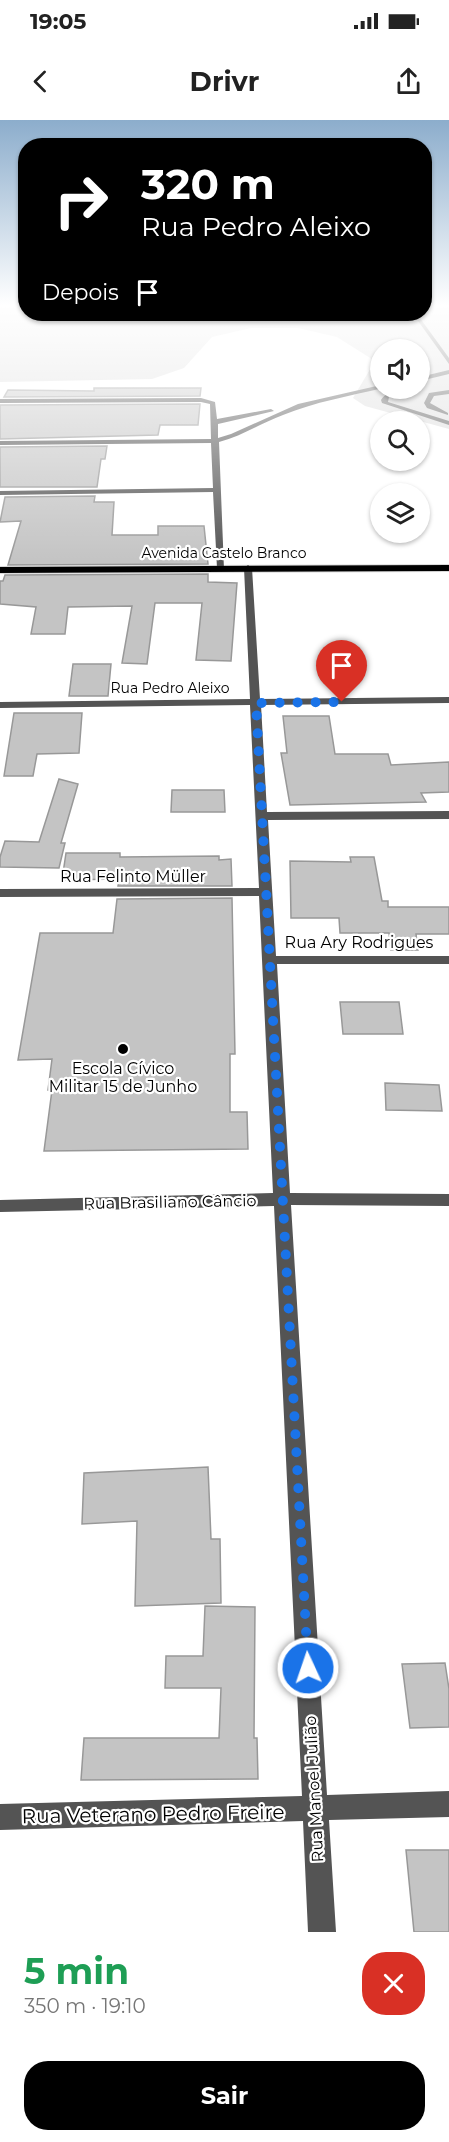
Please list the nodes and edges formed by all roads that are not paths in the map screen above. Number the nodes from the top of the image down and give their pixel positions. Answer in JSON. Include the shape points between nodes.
{"nodes":[{"id":1,"x":360,"y":392,"type":"edge"},
{"id":2,"x":449,"y":392,"type":"edge"},
{"id":3,"x":385,"y":399,"type":"edge"},
{"id":4,"x":0,"y":401,"type":"edge"},
{"id":5,"x":309,"y":403,"type":"junction"},
{"id":6,"x":449,"y":415,"type":"edge"},
{"id":7,"x":215,"y":422,"type":"junction"},
{"id":8,"x":449,"y":423,"type":"edge"},
{"id":9,"x":214,"y":441,"type":"junction"},
{"id":10,"x":0,"y":443,"type":"edge"},
{"id":11,"x":217,"y":490,"type":"junction"},
{"id":12,"x":0,"y":494,"type":"edge"},
{"id":13,"x":221,"y":568,"type":"junction"},
{"id":14,"x":248,"y":568,"type":"junction"},
{"id":15,"x":449,"y":568,"type":"edge"},
{"id":16,"x":0,"y":570,"type":"edge"},
{"id":17,"x":449,"y":700,"type":"edge"},
{"id":18,"x":256,"y":703,"type":"junction"},
{"id":19,"x":0,"y":705,"type":"edge"},
{"id":20,"x":449,"y":815,"type":"edge"},
{"id":21,"x":262,"y":816,"type":"junction"},
{"id":22,"x":266,"y":892,"type":"junction"},
{"id":23,"x":0,"y":893,"type":"edge"},
{"id":24,"x":270,"y":960,"type":"junction"},
{"id":25,"x":449,"y":960,"type":"edge"},
{"id":26,"x":282,"y":1199,"type":"junction"},
{"id":27,"x":449,"y":1200,"type":"edge"},
{"id":28,"x":0,"y":1206,"type":"edge"},
{"id":29,"x":449,"y":1804,"type":"edge"},
{"id":30,"x":315,"y":1809,"type":"junction"},
{"id":31,"x":0,"y":1817,"type":"edge"},
{"id":32,"x":322,"y":1932,"type":"edge"}],
"edges":[{"from":1,"to":5,"type":"street"},
{"from":2,"to":6,"type":"street","via":[[431,394],[427,403]]},
{"from":3,"to":8,"type":"street","via":[[385,404]]},
{"from":4,"to":7,"type":"street","via":[[193,400],[213,403]]},
{"from":5,"to":7,"type":"street"},
{"from":5,"to":9,"type":"street"},
{"from":7,"to":9,"type":"street"},
{"from":9,"to":10,"type":"street"},
{"from":9,"to":11,"type":"street"},
{"from":11,"to":12,"type":"street"},
{"from":11,"to":13,"type":"street"},
{"from":13,"to":14,"type":"highway","name":"Avenida Castelo Branco"},
{"from":13,"to":16,"type":"highway","name":"Avenida Castelo Branco"},
{"from":14,"to":15,"type":"highway","name":"Avenida Castelo Branco"},
{"from":14,"to":18,"type":"street","name":"Rua Manoel Julião"},
{"from":17,"to":18,"type":"street","name":"Rua Pedro Aleixo"},
{"from":18,"to":19,"type":"street","name":"Rua Pedro Aleixo"},
{"from":18,"to":21,"type":"street","name":"Rua Manoel Julião"},
{"from":20,"to":21,"type":"street"},
{"from":21,"to":22,"type":"street","name":"Rua Manoel Julião"},
{"from":22,"to":23,"type":"street","name":"Rua Felinto Müller"},
{"from":22,"to":24,"type":"street","name":"Rua Manoel Julião"},
{"from":24,"to":25,"type":"street","name":"Rua Ary Rodrigues"},
{"from":24,"to":26,"type":"street","name":"Rua Manoel Julião"},
{"from":26,"to":27,"type":"street","name":"Rua Brasiliano Câncio"},
{"from":26,"to":28,"type":"street","name":"Rua Brasiliano Câncio"},
{"from":26,"to":30,"type":"street","name":"Rua Manoel Julião"},
{"from":29,"to":30,"type":"street","name":"Rua Veterano Pedro Freire"},
{"from":30,"to":31,"type":"street","name":"Rua Veterano Pedro Freire"},
{"from":30,"to":32,"type":"street","name":"Rua Manoel Julião"}]}
